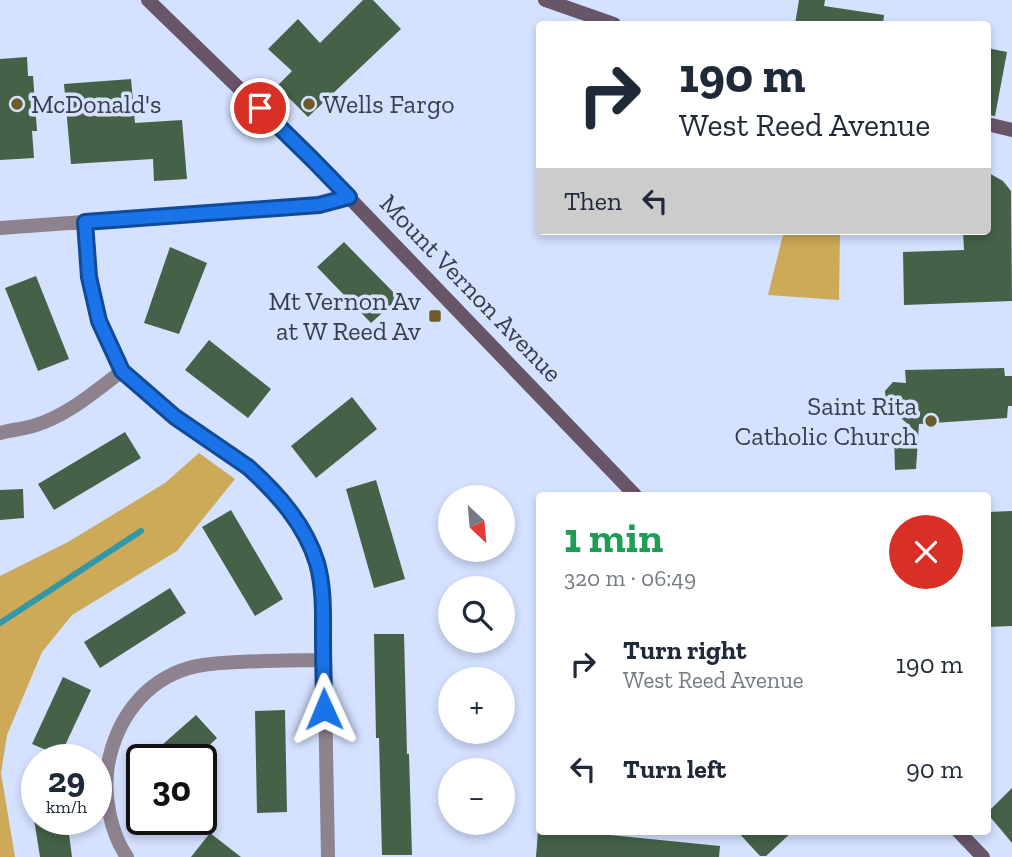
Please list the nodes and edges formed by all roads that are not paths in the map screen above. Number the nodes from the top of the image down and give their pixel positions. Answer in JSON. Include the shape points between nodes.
{"nodes":[{"id":1,"x":148,"y":0,"type":"edge"},
{"id":2,"x":545,"y":0,"type":"edge"},
{"id":3,"x":605,"y":21,"type":"edge"},
{"id":4,"x":991,"y":125,"type":"edge"},
{"id":5,"x":1012,"y":130,"type":"edge"},
{"id":6,"x":349,"y":197,"type":"junction"},
{"id":7,"x":85,"y":222,"type":"junction"},
{"id":8,"x":0,"y":228,"type":"edge"},
{"id":9,"x":122,"y":371,"type":"junction"},
{"id":10,"x":0,"y":433,"type":"edge"},
{"id":11,"x":632,"y":492,"type":"edge"},
{"id":12,"x":323,"y":660,"type":"junction"},
{"id":13,"x":962,"y":835,"type":"edge"},
{"id":14,"x":127,"y":857,"type":"edge"},
{"id":15,"x":328,"y":857,"type":"edge"},
{"id":16,"x":982,"y":857,"type":"edge"}],
"edges":[{"from":1,"to":6,"type":"main road","name":"Mount Vernon Avenue"},
{"from":2,"to":3,"type":"main road"},
{"from":4,"to":5,"type":"main road"},
{"from":6,"to":7,"type":"street","via":[[319,205]]},
{"from":6,"to":11,"type":"main road","name":"Mount Vernon Avenue"},
{"from":7,"to":8,"type":"street"},
{"from":7,"to":9,"type":"street","via":[[89,277],[99,321]]},
{"from":9,"to":10,"type":"street","via":[[56,417]]},
{"from":9,"to":12,"type":"street","via":[[175,417],[248,467],[286,507],[317,563],[323,588]]},
{"from":12,"to":14,"type":"street","via":[[191,667],[168,676],[140,698],[115,737],[106,778],[107,807]]},
{"from":12,"to":15,"type":"street"},
{"from":13,"to":16,"type":"main road"}]}
